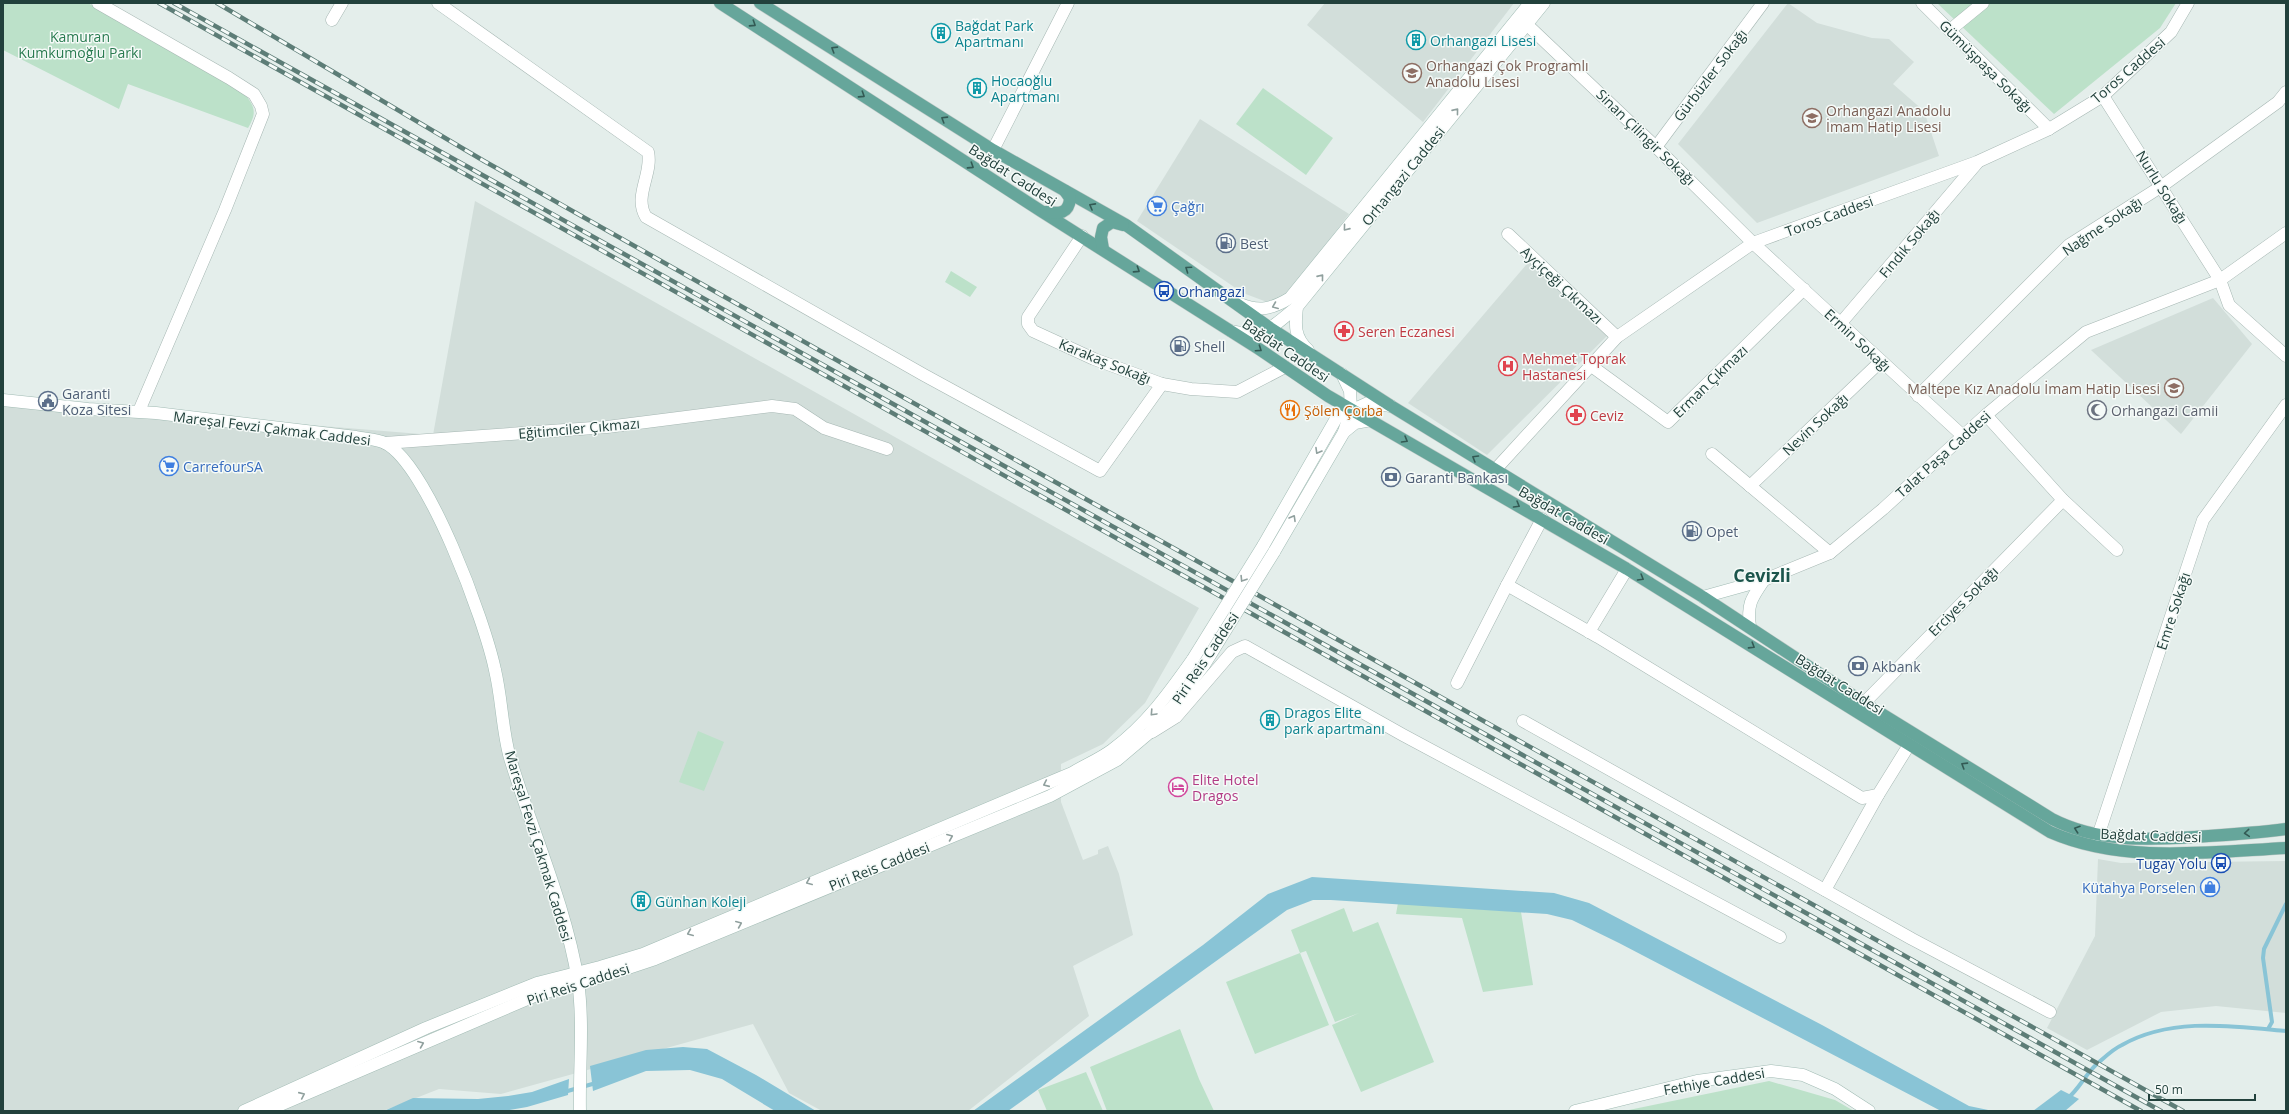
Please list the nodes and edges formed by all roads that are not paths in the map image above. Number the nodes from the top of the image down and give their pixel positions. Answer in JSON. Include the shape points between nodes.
{"nodes":[{"id":1,"x":98,"y":3,"type":"edge"},
{"id":2,"x":342,"y":3,"type":"edge"},
{"id":3,"x":438,"y":3,"type":"edge"},
{"id":4,"x":720,"y":3,"type":"edge"},
{"id":5,"x":760,"y":3,"type":"edge"},
{"id":6,"x":1068,"y":3,"type":"edge"},
{"id":7,"x":1530,"y":3,"type":"edge"},
{"id":8,"x":1544,"y":3,"type":"edge"},
{"id":9,"x":1763,"y":3,"type":"edge"},
{"id":10,"x":1922,"y":3,"type":"edge"},
{"id":11,"x":1983,"y":3,"type":"edge"},
{"id":12,"x":2188,"y":3,"type":"edge"},
{"id":13,"x":332,"y":20,"type":"dead end"},
{"id":14,"x":1523,"y":20,"type":"junction"},
{"id":15,"x":1950,"y":30,"type":"junction"},
{"id":16,"x":2286,"y":92,"type":"edge"},
{"id":17,"x":2103,"y":96,"type":"junction"},
{"id":18,"x":2049,"y":129,"type":"junction"},
{"id":19,"x":1656,"y":147,"type":"junction"},
{"id":20,"x":993,"y":150,"type":"junction"},
{"id":21,"x":1977,"y":162,"type":"junction"},
{"id":22,"x":2162,"y":186,"type":"junction"},
{"id":23,"x":1065,"y":191,"type":"junction"},
{"id":24,"x":1041,"y":211,"type":"junction"},
{"id":25,"x":1126,"y":225,"type":"junction"},
{"id":26,"x":2286,"y":233,"type":"edge"},
{"id":27,"x":1508,"y":234,"type":"dead end"},
{"id":28,"x":1082,"y":236,"type":"junction"},
{"id":29,"x":1753,"y":243,"type":"junction"},
{"id":30,"x":1104,"y":249,"type":"junction"},
{"id":31,"x":2220,"y":280,"type":"junction"},
{"id":32,"x":1804,"y":289,"type":"junction"},
{"id":33,"x":1231,"y":300,"type":"junction"},
{"id":34,"x":1297,"y":307,"type":"junction"},
{"id":35,"x":1840,"y":324,"type":"junction"},
{"id":36,"x":1270,"y":328,"type":"junction"},
{"id":37,"x":1232,"y":331,"type":"junction"},
{"id":38,"x":1617,"y":337,"type":"junction"},
{"id":39,"x":1313,"y":355,"type":"junction"},
{"id":40,"x":2286,"y":356,"type":"edge"},
{"id":41,"x":1880,"y":362,"type":"junction"},
{"id":42,"x":1590,"y":365,"type":"junction"},
{"id":43,"x":1285,"y":367,"type":"junction"},
{"id":44,"x":1342,"y":374,"type":"junction"},
{"id":45,"x":1162,"y":384,"type":"junction"},
{"id":46,"x":1328,"y":396,"type":"junction"},
{"id":47,"x":1918,"y":396,"type":"junction"},
{"id":48,"x":3,"y":400,"type":"edge"},
{"id":49,"x":2286,"y":405,"type":"edge"},
{"id":50,"x":1391,"y":406,"type":"junction"},
{"id":51,"x":1351,"y":409,"type":"junction"},
{"id":52,"x":139,"y":411,"type":"junction"},
{"id":53,"x":1986,"y":415,"type":"junction"},
{"id":54,"x":1337,"y":417,"type":"junction"},
{"id":55,"x":1371,"y":420,"type":"junction"},
{"id":56,"x":1344,"y":432,"type":"junction"},
{"id":57,"x":1963,"y":436,"type":"junction"},
{"id":58,"x":385,"y":443,"type":"junction"},
{"id":59,"x":887,"y":449,"type":"dead end"},
{"id":60,"x":1712,"y":454,"type":"dead end"},
{"id":61,"x":1495,"y":470,"type":"junction"},
{"id":62,"x":1750,"y":486,"type":"junction"},
{"id":63,"x":2063,"y":500,"type":"junction"},
{"id":64,"x":1542,"y":519,"type":"junction"},
{"id":65,"x":2117,"y":550,"type":"dead end"},
{"id":66,"x":1830,"y":553,"type":"junction"},
{"id":67,"x":1627,"y":569,"type":"junction"},
{"id":68,"x":1764,"y":580,"type":"junction"},
{"id":69,"x":1507,"y":585,"type":"junction"},
{"id":70,"x":1703,"y":598,"type":"junction"},
{"id":71,"x":1750,"y":627,"type":"junction"},
{"id":72,"x":1589,"y":632,"type":"junction"},
{"id":73,"x":1198,"y":662,"type":"junction"},
{"id":74,"x":1457,"y":683,"type":"dead end"},
{"id":75,"x":1864,"y":703,"type":"junction"},
{"id":76,"x":1524,"y":721,"type":"dead end"},
{"id":77,"x":1149,"y":733,"type":"junction"},
{"id":78,"x":1909,"y":745,"type":"junction"},
{"id":79,"x":1878,"y":795,"type":"junction"},
{"id":80,"x":2286,"y":829,"type":"edge"},
{"id":81,"x":2098,"y":836,"type":"junction"},
{"id":82,"x":2286,"y":848,"type":"edge"},
{"id":83,"x":1824,"y":890,"type":"junction"},
{"id":84,"x":1780,"y":937,"type":"dead end"},
{"id":85,"x":577,"y":978,"type":"junction"},
{"id":86,"x":2050,"y":1012,"type":"dead end"},
{"id":87,"x":580,"y":1110,"type":"edge"},
{"id":88,"x":244,"y":1111,"type":"edge"},
{"id":89,"x":266,"y":1111,"type":"edge"},
{"id":90,"x":1575,"y":1111,"type":"edge"},
{"id":91,"x":1869,"y":1111,"type":"edge"}],
"edges":[{"from":1,"to":52,"type":"street","via":[[254,94],[263,114]]},
{"from":2,"to":13,"type":"street"},
{"from":3,"to":45,"type":"street","via":[[648,152],[649,166],[640,201],[646,217],[924,375],[1100,471]]},
{"from":4,"to":24,"type":"main road","name":"Bağdat Caddesi","one_way":true},
{"from":20,"to":5,"type":"main road","name":"Bağdat Caddesi","one_way":true},
{"from":6,"to":20,"type":"street"},
{"from":7,"to":14,"type":"street","name":"Orhangazi Caddesi"},
{"from":8,"to":14,"type":"street","name":"Orhangazi Caddesi"},
{"from":9,"to":19,"type":"street","name":"Gürbüzler Sokağı"},
{"from":10,"to":15,"type":"street","name":"Gümüşpaşa Sokağı"},
{"from":11,"to":15,"type":"street"},
{"from":12,"to":17,"type":"street","name":"Toros Caddesi","via":[[2171,32]]},
{"from":14,"to":19,"type":"street","name":"Sinan Çilingir Sokağı"},
{"from":14,"to":33,"type":"street","name":"Orhangazi Caddesi","one_way":true,"via":[[1290,298],[1276,307],[1253,310]]},
{"from":34,"to":14,"type":"street","name":"Orhangazi Caddesi","one_way":true},
{"from":15,"to":18,"type":"street","name":"Gümüşpaşa Sokağı"},
{"from":16,"to":22,"type":"street","name":"Nağme Sokağı","via":[[2278,102]]},
{"from":17,"to":18,"type":"street","name":"Toros Caddesi"},
{"from":17,"to":22,"type":"street","name":"Nurlu Sokağı"},
{"from":18,"to":21,"type":"street","name":"Toros Caddesi"},
{"from":19,"to":29,"type":"street","name":"Sinan Çilingir Sokağı"},
{"from":20,"to":23,"type":"main road","name":"Bağdat Caddesi"},
{"from":21,"to":29,"type":"street","name":"Toros Caddesi"},
{"from":21,"to":35,"type":"street","name":"Fındık Sokağı"},
{"from":22,"to":31,"type":"street","name":"Nurlu Sokağı"},
{"from":22,"to":47,"type":"street","name":"Nağme Sokağı","via":[[2069,245]]},
{"from":23,"to":24,"type":"main road","via":[[1070,198],[1070,206],[1065,212],[1056,214]]},
{"from":25,"to":23,"type":"main road","name":"Bağdat Caddesi","one_way":true},
{"from":24,"to":28,"type":"main road","name":"Bağdat Caddesi"},
{"from":25,"to":30,"type":"main road","via":[[1112,222],[1103,228],[1101,237]]},
{"from":33,"to":25,"type":"main road","name":"Bağdat Caddesi","one_way":true},
{"from":26,"to":31,"type":"street","name":"Talat Paşa Caddesi"},
{"from":27,"to":38,"type":"street","name":"Ayçiçeği Çıkmazı"},
{"from":28,"to":30,"type":"main road","name":"Bağdat Caddesi"},
{"from":28,"to":45,"type":"street","name":"Karakaş Sokağı","via":[[1028,317],[1028,324],[1033,331],[1094,359]]},
{"from":29,"to":32,"type":"street","name":"Ermin Sokağı"},
{"from":29,"to":38,"type":"street","name":"Toros Caddesi"},
{"from":30,"to":37,"type":"main road","name":"Bağdat Caddesi","one_way":true},
{"from":31,"to":40,"type":"street","name":"Nurlu Sokağı","via":[[2230,305]]},
{"from":31,"to":53,"type":"street","name":"Talat Paşa Caddesi","via":[[2086,332]]},
{"from":32,"to":35,"type":"street","name":"Ermin Sokağı"},
{"from":32,"to":42,"type":"street","name":"Erman Çıkmazı","via":[[1668,422]]},
{"from":33,"to":36,"type":"main road","name":"Bağdat Caddesi"},
{"from":34,"to":36,"type":"street","name":"Orhangazi Caddesi"},
{"from":34,"to":39,"type":"street","via":[[1296,333],[1299,342]]},
{"from":35,"to":41,"type":"street","name":"Ermin Sokağı"},
{"from":36,"to":37,"type":"street","name":"Orhangazi Caddesi","via":[[1253,335]]},
{"from":36,"to":39,"type":"main road","name":"Bağdat Caddesi"},
{"from":37,"to":43,"type":"main road","name":"Bağdat Caddesi","one_way":true},
{"from":38,"to":42,"type":"street","name":"Toros Caddesi"},
{"from":39,"to":44,"type":"main road","name":"Bağdat Caddesi"},
{"from":41,"to":47,"type":"street","name":"Ermin Sokağı"},
{"from":41,"to":62,"type":"street","name":"Nevin Sokağı"},
{"from":42,"to":61,"type":"street","name":"Toros Caddesi"},
{"from":43,"to":45,"type":"street","name":"Karakaş Sokağı","via":[[1237,392]]},
{"from":43,"to":46,"type":"main road","name":"Bağdat Caddesi"},
{"from":44,"to":50,"type":"main road","name":"Bağdat Caddesi"},
{"from":44,"to":51,"type":"street","via":[[1350,391]]},
{"from":46,"to":51,"type":"main road","name":"Bağdat Caddesi"},
{"from":46,"to":54,"type":"street"},
{"from":47,"to":57,"type":"street","name":"Ermin Sokağı"},
{"from":48,"to":52,"type":"street","name":"Mareşal Fevzi Çakmak Caddesi","via":[[88,409]]},
{"from":49,"to":81,"type":"street","name":"Emre Sokağı","via":[[2203,520]]},
{"from":50,"to":51,"type":"street","via":[[1368,403]]},
{"from":61,"to":50,"type":"main road","name":"Bağdat Caddesi","one_way":true},
{"from":51,"to":54,"type":"street"},
{"from":51,"to":55,"type":"main road","name":"Bağdat Caddesi"},
{"from":51,"to":56,"type":"street","name":"Piri Reis Caddesi"},
{"from":52,"to":58,"type":"street","name":"Mareşal Fevzi Çakmak Caddesi","via":[[356,437]]},
{"from":53,"to":57,"type":"street","name":"Talat Paşa Caddesi"},
{"from":53,"to":63,"type":"street"},
{"from":54,"to":73,"type":"street","name":"Piri Reis Caddesi","one_way":true,"bridge":true},
{"from":55,"to":56,"type":"street","via":[[1355,423]]},
{"from":55,"to":64,"type":"main road","name":"Bağdat Caddesi","one_way":true},
{"from":73,"to":56,"type":"street","name":"Piri Reis Caddesi","one_way":true,"bridge":true,"via":[[1274,552]]},
{"from":57,"to":66,"type":"street","name":"Talat Paşa Caddesi"},
{"from":58,"to":59,"type":"street","name":"Eğitimciler Çıkmazı","via":[[607,427],[772,406],[794,409],[824,428]]},
{"from":58,"to":85,"type":"street","name":"Mareşal Fevzi Çakmak Caddesi","via":[[406,461],[433,503],[482,625],[495,669],[509,756],[556,897]]},
{"from":60,"to":62,"type":"street"},
{"from":61,"to":70,"type":"main road","name":"Bağdat Caddesi"},
{"from":62,"to":66,"type":"street"},
{"from":63,"to":65,"type":"street"},
{"from":63,"to":75,"type":"street","name":"Erciyes Sokağı"},
{"from":64,"to":67,"type":"main road","name":"Bağdat Caddesi"},
{"from":64,"to":69,"type":"street"},
{"from":66,"to":68,"type":"street","name":"Talat Paşa Caddesi"},
{"from":67,"to":72,"type":"street"},
{"from":67,"to":78,"type":"main road","name":"Bağdat Caddesi","one_way":true},
{"from":68,"to":70,"type":"street","name":"Talat Paşa Caddesi"},
{"from":68,"to":71,"type":"street","via":[[1748,608]]},
{"from":69,"to":72,"type":"street"},
{"from":69,"to":74,"type":"street"},
{"from":70,"to":71,"type":"main road","name":"Bağdat Caddesi"},
{"from":71,"to":75,"type":"main road","name":"Bağdat Caddesi"},
{"from":72,"to":79,"type":"street","via":[[1847,790],[1862,798]]},
{"from":73,"to":77,"type":"street","name":"Piri Reis Caddesi"},
{"from":73,"to":85,"type":"street","name":"Piri Reis Caddesi","one_way":true,"via":[[1138,728],[1111,751],[1072,773],[643,954]]},
{"from":81,"to":75,"type":"main road","name":"Bağdat Caddesi","one_way":true,"via":[[2052,818]]},
{"from":76,"to":83,"type":"street"},
{"from":77,"to":84,"type":"street","via":[[1176,717],[1232,652],[1245,646],[1404,735]]},
{"from":85,"to":77,"type":"street","name":"Piri Reis Caddesi","one_way":true,"via":[[655,959],[1050,796],[1117,760]]},
{"from":78,"to":79,"type":"street"},
{"from":78,"to":82,"type":"main road","name":"Bağdat Caddesi","via":[[2050,832],[2085,846],[2128,852],[2174,853]]},
{"from":79,"to":83,"type":"street"},
{"from":80,"to":81,"type":"main road","name":"Bağdat Caddesi","one_way":true,"via":[[2145,840]]},
{"from":83,"to":86,"type":"street"},
{"from":85,"to":87,"type":"street","name":"Mareşal Fevzi Çakmak Caddesi","via":[[582,1067]]},
{"from":85,"to":88,"type":"street","name":"Piri Reis Caddesi","via":[[536,983],[426,1028]]},
{"from":89,"to":85,"type":"street","name":"Piri Reis Caddesi","one_way":true},
{"from":90,"to":91,"type":"street","name":"Fethiye Caddesi","via":[[1697,1081],[1771,1071],[1803,1075],[1835,1089]]}]}
